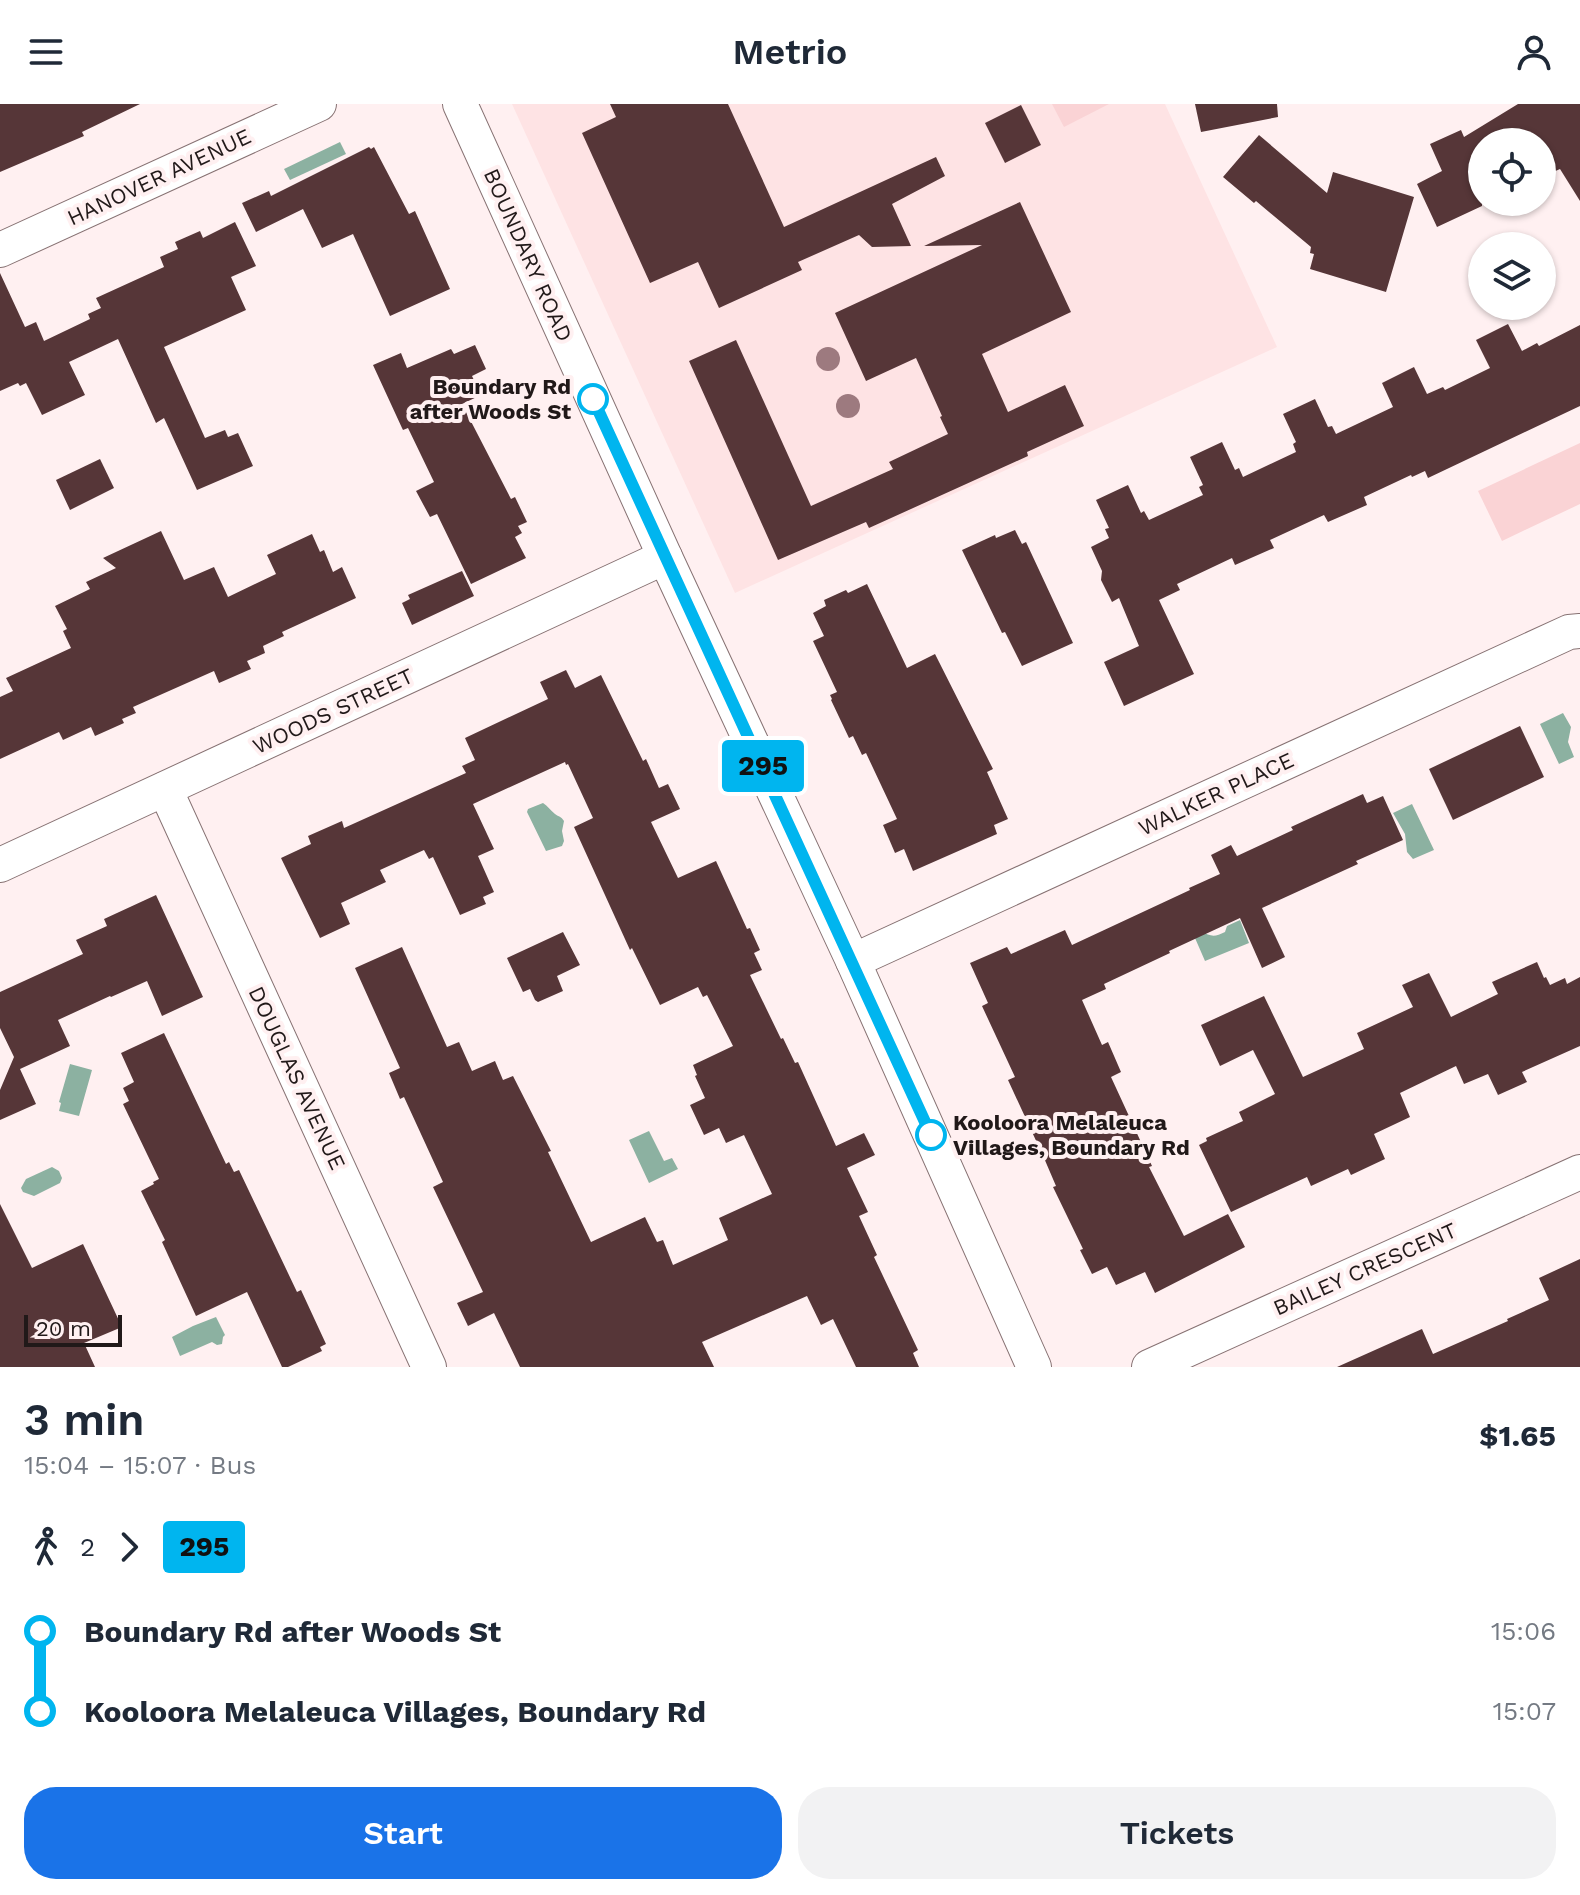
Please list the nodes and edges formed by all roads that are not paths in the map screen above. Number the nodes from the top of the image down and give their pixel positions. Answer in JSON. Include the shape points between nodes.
{"nodes":[{"id":1,"x":319,"y":104,"type":"edge"},
{"id":2,"x":460,"y":104,"type":"edge"},
{"id":3,"x":0,"y":250,"type":"edge"},
{"id":4,"x":665,"y":557,"type":"junction"},
{"id":5,"x":1580,"y":631,"type":"edge"},
{"id":6,"x":165,"y":789,"type":"junction"},
{"id":7,"x":0,"y":865,"type":"edge"},
{"id":8,"x":853,"y":961,"type":"junction"},
{"id":9,"x":1580,"y":1172,"type":"edge"},
{"id":10,"x":429,"y":1367,"type":"edge"},
{"id":11,"x":1034,"y":1367,"type":"edge"},
{"id":12,"x":1149,"y":1367,"type":"edge"}],
"edges":[{"from":1,"to":3,"type":"street","name":"HANOVER AVENUE"},
{"from":2,"to":4,"type":"street","name":"BOUNDARY ROAD"},
{"from":4,"to":6,"type":"street","name":"WOODS STREET"},
{"from":4,"to":8,"type":"street","name":"BOUNDARY ROAD"},
{"from":5,"to":8,"type":"street","name":"WALKER PLACE"},
{"from":6,"to":7,"type":"street","name":"WOODS STREET"},
{"from":6,"to":10,"type":"street","name":"DOUGLAS AVENUE"},
{"from":8,"to":11,"type":"street","name":"BOUNDARY ROAD"},
{"from":9,"to":12,"type":"street","name":"BAILEY CRESCENT"}]}
